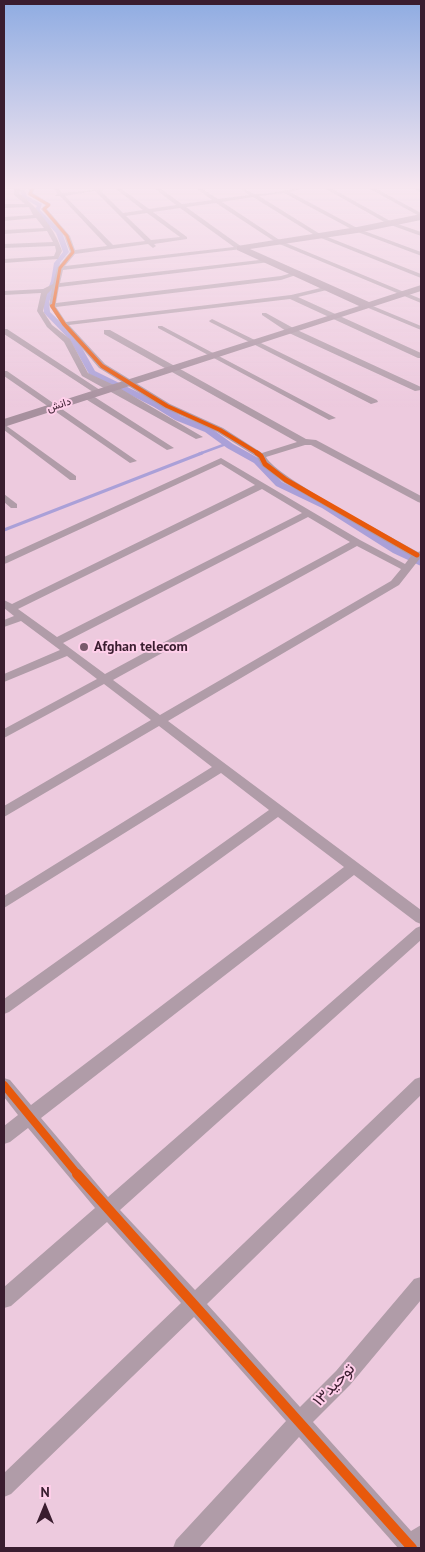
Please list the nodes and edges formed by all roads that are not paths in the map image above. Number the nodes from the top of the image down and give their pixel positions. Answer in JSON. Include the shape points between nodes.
{"nodes":[{"id":1,"x":65,"y":261,"type":"edge"},
{"id":2,"x":167,"y":261,"type":"edge"},
{"id":3,"x":180,"y":261,"type":"edge"},
{"id":4,"x":254,"y":261,"type":"edge"},
{"id":5,"x":269,"y":261,"type":"edge"},
{"id":6,"x":325,"y":261,"type":"edge"},
{"id":7,"x":384,"y":261,"type":"edge"},
{"id":8,"x":169,"y":264,"type":"junction"},
{"id":9,"x":60,"y":268,"type":"junction"},
{"id":10,"x":299,"y":273,"type":"junction"},
{"id":11,"x":421,"y":276,"type":"edge"},
{"id":12,"x":181,"y":278,"type":"dead end"},
{"id":13,"x":57,"y":285,"type":"junction"},
{"id":14,"x":190,"y":286,"type":"junction"},
{"id":15,"x":329,"y":288,"type":"junction"},
{"id":16,"x":421,"y":288,"type":"edge"},
{"id":17,"x":46,"y":289,"type":"junction"},
{"id":18,"x":4,"y":293,"type":"edge"},
{"id":19,"x":403,"y":294,"type":"junction"},
{"id":20,"x":198,"y":295,"type":"dead end"},
{"id":21,"x":291,"y":297,"type":"junction"},
{"id":22,"x":421,"y":302,"type":"edge"},
{"id":23,"x":52,"y":305,"type":"junction"},
{"id":24,"x":368,"y":306,"type":"junction"},
{"id":25,"x":264,"y":314,"type":"dead end"},
{"id":26,"x":332,"y":317,"type":"junction"},
{"id":27,"x":212,"y":321,"type":"dead end"},
{"id":28,"x":64,"y":324,"type":"junction"},
{"id":29,"x":160,"y":327,"type":"dead end"},
{"id":30,"x":421,"y":328,"type":"edge"},
{"id":31,"x":292,"y":330,"type":"junction"},
{"id":32,"x":4,"y":331,"type":"edge"},
{"id":33,"x":107,"y":332,"type":"dead end"},
{"id":34,"x":254,"y":343,"type":"junction"},
{"id":35,"x":212,"y":356,"type":"junction"},
{"id":36,"x":421,"y":356,"type":"edge"},
{"id":37,"x":171,"y":369,"type":"junction"},
{"id":38,"x":4,"y":373,"type":"edge"},
{"id":39,"x":127,"y":383,"type":"junction"},
{"id":40,"x":113,"y":388,"type":"junction"},
{"id":41,"x":418,"y":389,"type":"dead end"},
{"id":42,"x":99,"y":392,"type":"junction"},
{"id":43,"x":87,"y":396,"type":"junction"},
{"id":44,"x":374,"y":402,"type":"dead end"},
{"id":45,"x":52,"y":408,"type":"junction"},
{"id":46,"x":332,"y":418,"type":"dead end"},
{"id":47,"x":4,"y":424,"type":"edge"},
{"id":48,"x":199,"y":437,"type":"dead end"},
{"id":49,"x":304,"y":442,"type":"junction"},
{"id":50,"x":170,"y":448,"type":"dead end"},
{"id":51,"x":261,"y":456,"type":"junction"},
{"id":52,"x":133,"y":461,"type":"dead end"},
{"id":53,"x":73,"y":478,"type":"dead end"},
{"id":54,"x":263,"y":485,"type":"junction"},
{"id":55,"x":4,"y":497,"type":"edge"},
{"id":56,"x":421,"y":500,"type":"edge"},
{"id":57,"x":14,"y":506,"type":"dead end"},
{"id":58,"x":309,"y":513,"type":"junction"},
{"id":59,"x":357,"y":542,"type":"junction"},
{"id":60,"x":419,"y":555,"type":"edge"},
{"id":61,"x":4,"y":561,"type":"edge"},
{"id":62,"x":406,"y":568,"type":"junction"},
{"id":63,"x":7,"y":606,"type":"edge"},
{"id":64,"x":22,"y":616,"type":"junction"},
{"id":65,"x":4,"y":624,"type":"edge"},
{"id":66,"x":56,"y":642,"type":"junction"},
{"id":67,"x":68,"y":651,"type":"junction"},
{"id":68,"x":4,"y":678,"type":"edge"},
{"id":69,"x":104,"y":679,"type":"junction"},
{"id":70,"x":159,"y":720,"type":"junction"},
{"id":71,"x":4,"y":734,"type":"edge"},
{"id":72,"x":221,"y":767,"type":"junction"},
{"id":73,"x":278,"y":810,"type":"junction"},
{"id":74,"x":4,"y":812,"type":"edge"},
{"id":75,"x":354,"y":866,"type":"junction"},
{"id":76,"x":4,"y":903,"type":"edge"},
{"id":77,"x":421,"y":918,"type":"edge"},
{"id":78,"x":421,"y":932,"type":"edge"},
{"id":79,"x":4,"y":1007,"type":"edge"},
{"id":80,"x":4,"y":1084,"type":"edge"},
{"id":81,"x":421,"y":1084,"type":"edge"},
{"id":82,"x":29,"y":1116,"type":"junction"},
{"id":83,"x":4,"y":1136,"type":"edge"},
{"id":84,"x":108,"y":1209,"type":"junction"},
{"id":85,"x":421,"y":1286,"type":"edge"},
{"id":86,"x":4,"y":1299,"type":"edge"},
{"id":87,"x":194,"y":1302,"type":"junction"},
{"id":88,"x":300,"y":1421,"type":"junction"},
{"id":89,"x":4,"y":1487,"type":"edge"},
{"id":90,"x":421,"y":1536,"type":"edge"},
{"id":91,"x":184,"y":1548,"type":"edge"},
{"id":92,"x":412,"y":1548,"type":"edge"}],
"edges":[{"from":1,"to":9,"type":"street"},
{"from":2,"to":8,"type":"street"},
{"from":3,"to":8,"type":"street"},
{"from":4,"to":8,"type":"street"},
{"from":5,"to":10,"type":"main road"},
{"from":6,"to":19,"type":"street"},
{"from":7,"to":11,"type":"street"},
{"from":8,"to":9,"type":"street"},
{"from":8,"to":12,"type":"street"},
{"from":8,"to":13,"type":"street"},
{"from":9,"to":13,"type":"street"},
{"from":10,"to":14,"type":"street","via":[[281,278]]},
{"from":10,"to":15,"type":"main road"},
{"from":13,"to":17,"type":"street"},
{"from":13,"to":23,"type":"street"},
{"from":14,"to":20,"type":"street"},
{"from":14,"to":23,"type":"street"},
{"from":15,"to":21,"type":"street"},
{"from":15,"to":24,"type":"main road"},
{"from":16,"to":19,"type":"main road","name":"دانش"},
{"from":17,"to":18,"type":"street"},
{"from":17,"to":40,"type":"street","via":[[40,310],[49,326],[67,341],[85,374]]},
{"from":19,"to":22,"type":"street"},
{"from":19,"to":24,"type":"main road","name":"دانش"},
{"from":21,"to":26,"type":"street"},
{"from":21,"to":28,"type":"street","via":[[206,304]]},
{"from":23,"to":28,"type":"street"},
{"from":24,"to":26,"type":"main road","name":"دانش"},
{"from":24,"to":30,"type":"street"},
{"from":25,"to":31,"type":"street"},
{"from":26,"to":31,"type":"main road","name":"دانش"},
{"from":26,"to":36,"type":"street"},
{"from":27,"to":34,"type":"street"},
{"from":28,"to":39,"type":"street","via":[[102,366]]},
{"from":29,"to":35,"type":"street"},
{"from":31,"to":34,"type":"main road","name":"دانش"},
{"from":31,"to":41,"type":"street"},
{"from":32,"to":42,"type":"street"},
{"from":33,"to":37,"type":"street"},
{"from":34,"to":35,"type":"main road","name":"دانش"},
{"from":34,"to":44,"type":"street"},
{"from":35,"to":37,"type":"main road","name":"دانش"},
{"from":35,"to":46,"type":"street"},
{"from":37,"to":39,"type":"main road","name":"دانش"},
{"from":37,"to":49,"type":"street"},
{"from":38,"to":45,"type":"street"},
{"from":39,"to":40,"type":"main road","name":"دانش"},
{"from":39,"to":51,"type":"street","via":[[220,430]]},
{"from":40,"to":42,"type":"main road","name":"دانش"},
{"from":40,"to":48,"type":"street"},
{"from":42,"to":43,"type":"main road","name":"دانش"},
{"from":43,"to":45,"type":"main road","name":"دانش"},
{"from":43,"to":50,"type":"street"},
{"from":45,"to":47,"type":"main road","name":"دانش"},
{"from":45,"to":52,"type":"street"},
{"from":47,"to":53,"type":"street"},
{"from":49,"to":51,"type":"street"},
{"from":49,"to":56,"type":"street","via":[[313,442]]},
{"from":51,"to":60,"type":"street","via":[[265,464],[286,480]]},
{"from":54,"to":58,"type":"street"},
{"from":54,"to":61,"type":"street","via":[[226,462],[219,462]]},
{"from":54,"to":63,"type":"street"},
{"from":55,"to":57,"type":"street"},
{"from":58,"to":59,"type":"street"},
{"from":58,"to":66,"type":"street"},
{"from":59,"to":62,"type":"street"},
{"from":59,"to":69,"type":"street"},
{"from":60,"to":62,"type":"street"},
{"from":62,"to":70,"type":"street","via":[[395,582]]},
{"from":63,"to":64,"type":"street"},
{"from":64,"to":65,"type":"street"},
{"from":64,"to":66,"type":"street"},
{"from":66,"to":67,"type":"street"},
{"from":67,"to":68,"type":"street"},
{"from":67,"to":69,"type":"street"},
{"from":69,"to":70,"type":"street"},
{"from":69,"to":71,"type":"street"},
{"from":70,"to":72,"type":"street"},
{"from":70,"to":74,"type":"street"},
{"from":72,"to":73,"type":"street"},
{"from":72,"to":76,"type":"street"},
{"from":73,"to":75,"type":"street"},
{"from":73,"to":79,"type":"street"},
{"from":75,"to":77,"type":"street"},
{"from":75,"to":82,"type":"street"},
{"from":78,"to":84,"type":"street"},
{"from":80,"to":82,"type":"street"},
{"from":81,"to":87,"type":"street"},
{"from":82,"to":83,"type":"street"},
{"from":82,"to":84,"type":"street"},
{"from":84,"to":86,"type":"street"},
{"from":84,"to":87,"type":"street"},
{"from":85,"to":88,"type":"street","name":"توحید۱۳","via":[[343,1378]]},
{"from":87,"to":88,"type":"street"},
{"from":87,"to":89,"type":"street"},
{"from":88,"to":91,"type":"street","name":"توحید۱۳"},
{"from":88,"to":92,"type":"street"},
{"from":90,"to":92,"type":"street"}]}
